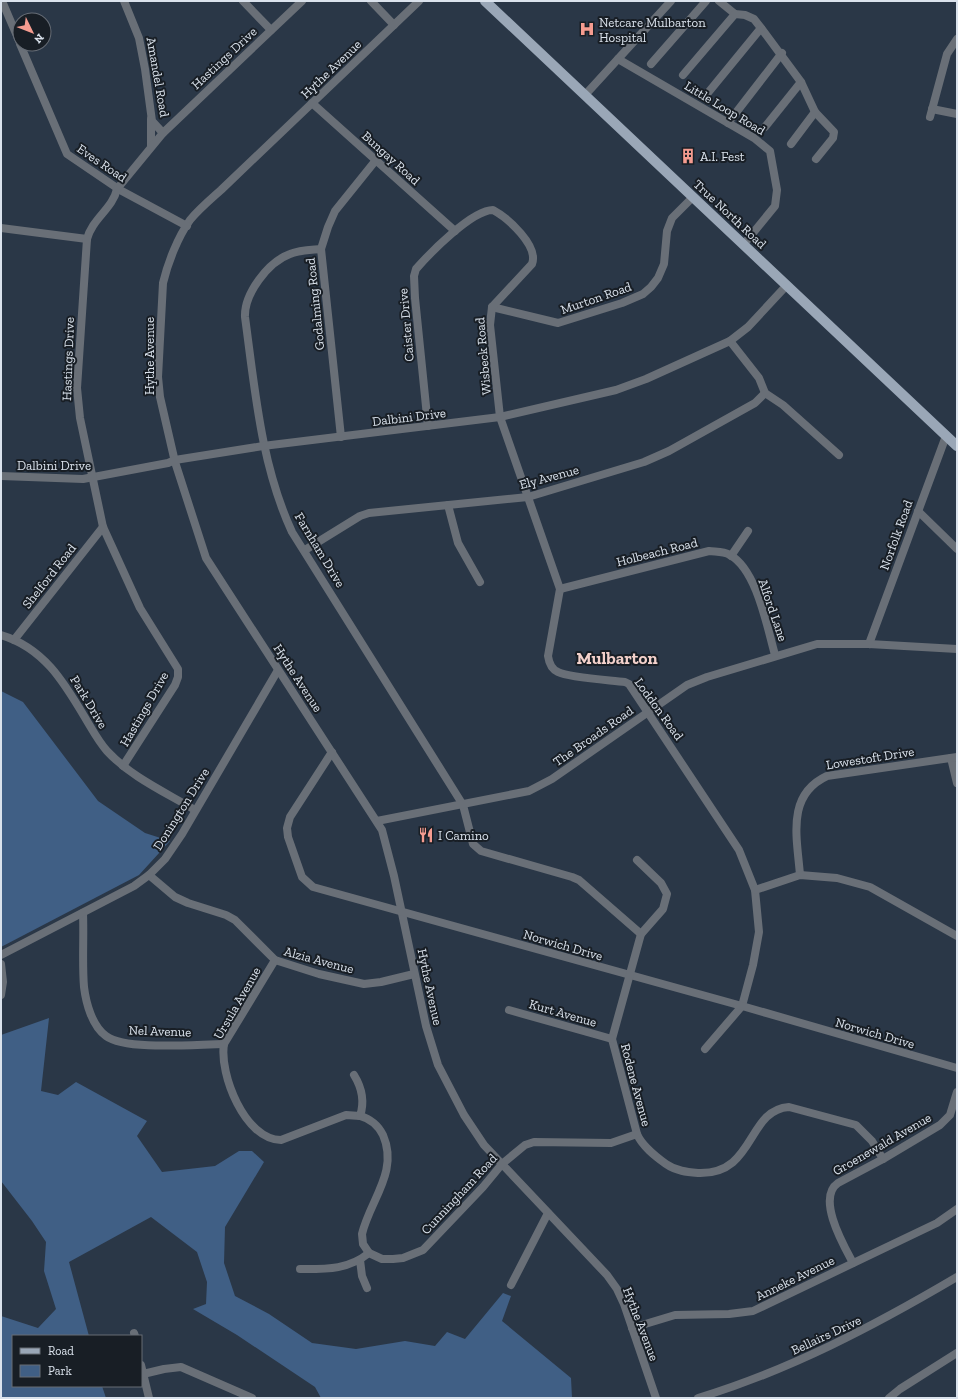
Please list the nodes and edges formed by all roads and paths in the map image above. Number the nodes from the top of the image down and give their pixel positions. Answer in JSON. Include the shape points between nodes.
{"nodes":[{"id":1,"x":2,"y":1,"type":"edge"},
{"id":2,"x":124,"y":1,"type":"edge"},
{"id":3,"x":243,"y":1,"type":"edge"},
{"id":4,"x":302,"y":1,"type":"edge"},
{"id":5,"x":371,"y":1,"type":"edge"},
{"id":6,"x":419,"y":1,"type":"edge"},
{"id":7,"x":485,"y":1,"type":"edge"},
{"id":8,"x":671,"y":1,"type":"edge"},
{"id":9,"x":706,"y":1,"type":"edge"},
{"id":10,"x":720,"y":1,"type":"edge"},
{"id":11,"x":735,"y":14,"type":"junction"},
{"id":12,"x":12,"y":24,"type":"edge"},
{"id":13,"x":394,"y":25,"type":"junction"},
{"id":14,"x":762,"y":28,"type":"junction"},
{"id":15,"x":271,"y":30,"type":"junction"},
{"id":16,"x":957,"y":38,"type":"edge"},
{"id":17,"x":24,"y":52,"type":"edge"},
{"id":18,"x":782,"y":53,"type":"junction"},
{"id":19,"x":618,"y":59,"type":"junction"},
{"id":20,"x":651,"y":64,"type":"dead end"},
{"id":21,"x":683,"y":75,"type":"dead end"},
{"id":22,"x":801,"y":82,"type":"junction"},
{"id":23,"x":707,"y":94,"type":"dead end"},
{"id":24,"x":585,"y":95,"type":"junction"},
{"id":25,"x":312,"y":103,"type":"junction"},
{"id":26,"x":815,"y":112,"type":"junction"},
{"id":27,"x":957,"y":114,"type":"edge"},
{"id":28,"x":151,"y":118,"type":"junction"},
{"id":29,"x":728,"y":123,"type":"junction"},
{"id":30,"x":765,"y":127,"type":"dead end"},
{"id":31,"x":162,"y":133,"type":"junction"},
{"id":32,"x":791,"y":144,"type":"dead end"},
{"id":33,"x":151,"y":146,"type":"junction"},
{"id":34,"x":816,"y":159,"type":"dead end"},
{"id":35,"x":376,"y":160,"type":"junction"},
{"id":36,"x":117,"y":188,"type":"junction"},
{"id":37,"x":693,"y":197,"type":"junction"},
{"id":38,"x":490,"y":210,"type":"joint"},
{"id":39,"x":187,"y":226,"type":"junction"},
{"id":40,"x":1,"y":228,"type":"edge"},
{"id":41,"x":455,"y":231,"type":"junction"},
{"id":42,"x":87,"y":239,"type":"junction"},
{"id":43,"x":744,"y":244,"type":"junction"},
{"id":44,"x":321,"y":249,"type":"junction"},
{"id":45,"x":787,"y":285,"type":"junction"},
{"id":46,"x":492,"y":307,"type":"junction"},
{"id":47,"x":730,"y":341,"type":"junction"},
{"id":48,"x":765,"y":393,"type":"junction"},
{"id":49,"x":500,"y":417,"type":"junction"},
{"id":50,"x":428,"y":426,"type":"junction"},
{"id":51,"x":946,"y":436,"type":"junction"},
{"id":52,"x":341,"y":437,"type":"junction"},
{"id":53,"x":263,"y":446,"type":"junction"},
{"id":54,"x":957,"y":446,"type":"edge"},
{"id":55,"x":839,"y":455,"type":"dead end"},
{"id":56,"x":174,"y":460,"type":"junction"},
{"id":57,"x":1,"y":476,"type":"edge"},
{"id":58,"x":92,"y":478,"type":"junction"},
{"id":59,"x":528,"y":497,"type":"junction"},
{"id":60,"x":448,"y":505,"type":"junction"},
{"id":61,"x":918,"y":511,"type":"junction"},
{"id":62,"x":103,"y":527,"type":"junction"},
{"id":63,"x":748,"y":530,"type":"dead end"},
{"id":64,"x":957,"y":549,"type":"edge"},
{"id":65,"x":305,"y":550,"type":"junction"},
{"id":66,"x":731,"y":556,"type":"junction"},
{"id":67,"x":480,"y":582,"type":"dead end"},
{"id":68,"x":560,"y":589,"type":"junction"},
{"id":69,"x":1,"y":635,"type":"edge"},
{"id":70,"x":14,"y":640,"type":"junction"},
{"id":71,"x":869,"y":644,"type":"junction"},
{"id":72,"x":957,"y":649,"type":"edge"},
{"id":73,"x":775,"y":655,"type":"junction"},
{"id":74,"x":278,"y":670,"type":"junction"},
{"id":75,"x":648,"y":711,"type":"junction"},
{"id":76,"x":332,"y":752,"type":"junction"},
{"id":77,"x":954,"y":757,"type":"edge"},
{"id":78,"x":123,"y":766,"type":"junction"},
{"id":79,"x":957,"y":783,"type":"edge"},
{"id":80,"x":463,"y":805,"type":"junction"},
{"id":81,"x":195,"y":810,"type":"junction"},
{"id":82,"x":378,"y":821,"type":"junction"},
{"id":83,"x":637,"y":860,"type":"dead end"},
{"id":84,"x":149,"y":875,"type":"junction"},
{"id":85,"x":800,"y":875,"type":"junction"},
{"id":86,"x":755,"y":890,"type":"junction"},
{"id":87,"x":402,"y":912,"type":"junction"},
{"id":88,"x":83,"y":914,"type":"junction"},
{"id":89,"x":641,"y":934,"type":"junction"},
{"id":90,"x":957,"y":935,"type":"edge"},
{"id":91,"x":1,"y":955,"type":"edge"},
{"id":92,"x":275,"y":960,"type":"junction"},
{"id":93,"x":1,"y":964,"type":"edge"},
{"id":94,"x":414,"y":974,"type":"junction"},
{"id":95,"x":629,"y":976,"type":"junction"},
{"id":96,"x":1,"y":994,"type":"edge"},
{"id":97,"x":742,"y":1006,"type":"junction"},
{"id":98,"x":509,"y":1010,"type":"dead end"},
{"id":99,"x":612,"y":1039,"type":"junction"},
{"id":100,"x":224,"y":1044,"type":"junction"},
{"id":101,"x":705,"y":1050,"type":"dead end"},
{"id":102,"x":957,"y":1068,"type":"edge"},
{"id":103,"x":354,"y":1075,"type":"dead end"},
{"id":104,"x":957,"y":1092,"type":"edge"},
{"id":105,"x":360,"y":1116,"type":"junction"},
{"id":106,"x":637,"y":1134,"type":"junction"},
{"id":107,"x":883,"y":1159,"type":"junction"},
{"id":108,"x":502,"y":1164,"type":"junction"},
{"id":109,"x":957,"y":1209,"type":"edge"},
{"id":110,"x":548,"y":1213,"type":"junction"},
{"id":111,"x":369,"y":1254,"type":"junction"},
{"id":112,"x":360,"y":1260,"type":"junction"},
{"id":113,"x":853,"y":1263,"type":"junction"},
{"id":114,"x":300,"y":1269,"type":"dead end"},
{"id":115,"x":957,"y":1277,"type":"edge"},
{"id":116,"x":511,"y":1285,"type":"dead end"},
{"id":117,"x":367,"y":1288,"type":"dead end"},
{"id":118,"x":632,"y":1328,"type":"junction"},
{"id":119,"x":957,"y":1353,"type":"edge"},
{"id":120,"x":142,"y":1370,"type":"edge"},
{"id":121,"x":143,"y":1374,"type":"junction"},
{"id":122,"x":150,"y":1398,"type":"edge"},
{"id":123,"x":252,"y":1398,"type":"edge"},
{"id":124,"x":656,"y":1398,"type":"edge"},
{"id":125,"x":698,"y":1398,"type":"edge"},
{"id":126,"x":889,"y":1398,"type":"edge"}],
"edges":[{"from":1,"to":12,"type":"street","name":"Eves Road"},
{"from":2,"to":28,"type":"street","name":"Amandel Road","via":[[139,38],[146,69]]},
{"from":3,"to":15,"type":"street"},
{"from":4,"to":15,"type":"street","name":"Hastings Drive"},
{"from":5,"to":13,"type":"street"},
{"from":6,"to":13,"type":"street","name":"Hythe Avenue"},
{"from":7,"to":24,"type":"main road","name":"True North Road"},
{"from":8,"to":19,"type":"street"},
{"from":9,"to":20,"type":"street"},
{"from":10,"to":11,"type":"street"},
{"from":11,"to":14,"type":"street","via":[[754,19]]},
{"from":11,"to":21,"type":"street"},
{"from":13,"to":25,"type":"street","name":"Hythe Avenue"},
{"from":14,"to":18,"type":"street"},
{"from":14,"to":23,"type":"street"},
{"from":15,"to":31,"type":"street","name":"Hastings Drive"},
{"from":16,"to":27,"type":"street","via":[[947,54],[931,113]]},
{"from":17,"to":36,"type":"street","name":"Eves Road","via":[[65,152],[74,161]]},
{"from":18,"to":22,"type":"street"},
{"from":18,"to":29,"type":"street"},
{"from":19,"to":24,"type":"street"},
{"from":19,"to":29,"type":"street","name":"Little Loop Road"},
{"from":22,"to":26,"type":"street"},
{"from":22,"to":30,"type":"street"},
{"from":24,"to":37,"type":"main road","name":"True North Road"},
{"from":25,"to":35,"type":"street","name":"Bungay Road"},
{"from":25,"to":39,"type":"street","name":"Hythe Avenue","via":[[195,215]]},
{"from":26,"to":32,"type":"street"},
{"from":26,"to":34,"type":"street","via":[[833,129],[835,136]]},
{"from":28,"to":31,"type":"street","name":"Amandel Road"},
{"from":28,"to":33,"type":"street"},
{"from":29,"to":43,"type":"street","name":"Little Loop Road","via":[[770,151],[777,190],[775,206]]},
{"from":31,"to":33,"type":"street","name":"Hastings Drive"},
{"from":33,"to":36,"type":"street","name":"Hastings Drive"},
{"from":35,"to":41,"type":"street","name":"Bungay Road"},
{"from":35,"to":44,"type":"street","name":"Godalming Road","via":[[335,211]]},
{"from":36,"to":39,"type":"street","name":"Eves Road"},
{"from":36,"to":42,"type":"street","name":"Hastings Drive","via":[[115,197],[92,227]]},
{"from":37,"to":43,"type":"main road","name":"True North Road"},
{"from":37,"to":46,"type":"street","name":"Murton Road","via":[[669,224],[664,264],[658,278],[643,294],[558,323]]},
{"from":38,"to":41,"type":"street","name":"Caister Drive","via":[[477,215]]},
{"from":38,"to":46,"type":"street","name":"Wisbeck Road","via":[[499,213],[527,241],[534,252],[532,264]]},
{"from":39,"to":56,"type":"street","name":"Hythe Avenue","via":[[165,274],[162,296],[158,388]]},
{"from":40,"to":42,"type":"street"},
{"from":41,"to":50,"type":"street","name":"Caister Drive","via":[[421,263],[414,276]]},
{"from":42,"to":58,"type":"street","name":"Hastings Drive","via":[[77,404]]},
{"from":43,"to":45,"type":"main road","name":"True North Road"},
{"from":44,"to":52,"type":"street","name":"Godalming Road"},
{"from":44,"to":53,"type":"street","name":"Farnham Drive","via":[[291,254],[280,259],[260,279],[246,303],[245,317]]},
{"from":45,"to":47,"type":"street","name":"Dalbini Drive","via":[[748,327]]},
{"from":45,"to":51,"type":"main road","name":"True North Road"},
{"from":46,"to":49,"type":"street","name":"Wisbeck Road","via":[[490,325]]},
{"from":47,"to":48,"type":"street","via":[[759,378]]},
{"from":47,"to":49,"type":"street","name":"Dalbini Drive","via":[[631,385]]},
{"from":48,"to":55,"type":"street","via":[[783,405]]},
{"from":48,"to":59,"type":"street","name":"Ely Avenue","via":[[755,403],[659,456]]},
{"from":49,"to":50,"type":"street","name":"Dalbini Drive"},
{"from":49,"to":59,"type":"street","name":"Loddon Road"},
{"from":50,"to":52,"type":"street","name":"Dalbini Drive"},
{"from":51,"to":54,"type":"main road","name":"True North Road"},
{"from":51,"to":61,"type":"street","name":"Norfolk Road"},
{"from":52,"to":53,"type":"street","name":"Dalbini Drive"},
{"from":53,"to":56,"type":"street","name":"Dalbini Drive"},
{"from":53,"to":65,"type":"street","name":"Farnham Drive","via":[[284,513],[292,532]]},
{"from":56,"to":58,"type":"street","name":"Dalbini Drive","via":[[166,464]]},
{"from":56,"to":74,"type":"street","name":"Hythe Avenue","via":[[206,558]]},
{"from":57,"to":58,"type":"street","name":"Dalbini Drive","via":[[68,480]]},
{"from":58,"to":62,"type":"street","name":"Hastings Drive"},
{"from":59,"to":60,"type":"street","name":"Ely Avenue"},
{"from":59,"to":68,"type":"street","name":"Loddon Road"},
{"from":60,"to":65,"type":"street","name":"Ely Avenue","via":[[369,513]]},
{"from":60,"to":67,"type":"street","via":[[458,543]]},
{"from":61,"to":64,"type":"street"},
{"from":61,"to":71,"type":"street","name":"Norfolk Road"},
{"from":62,"to":70,"type":"street","name":"Shelford Road"},
{"from":62,"to":78,"type":"street","name":"Hastings Drive","via":[[140,608],[178,669],[175,685]]},
{"from":63,"to":66,"type":"street"},
{"from":65,"to":80,"type":"street","name":"Farnham Drive"},
{"from":66,"to":68,"type":"street","name":"Holbeach Road","via":[[709,551]]},
{"from":66,"to":73,"type":"street","name":"Alford Lane","via":[[743,567],[754,587]]},
{"from":68,"to":75,"type":"street","name":"Loddon Road","via":[[548,656],[549,663],[564,674],[625,682]]},
{"from":69,"to":70,"type":"street","name":"Park Drive"},
{"from":70,"to":78,"type":"street","name":"Park Drive","via":[[31,649],[52,667],[99,742]]},
{"from":71,"to":72,"type":"street","name":"The Broads Road"},
{"from":71,"to":73,"type":"street","name":"The Broads Road","via":[[816,644]]},
{"from":73,"to":75,"type":"street","name":"The Broads Road","via":[[695,681]]},
{"from":74,"to":76,"type":"street","name":"Hythe Avenue"},
{"from":74,"to":81,"type":"street","name":"Donington Drive"},
{"from":75,"to":80,"type":"street","name":"The Broads Road","via":[[541,786],[529,791]]},
{"from":75,"to":86,"type":"street","name":"Loddon Road","via":[[738,850]]},
{"from":76,"to":82,"type":"street","name":"Hythe Avenue"},
{"from":76,"to":87,"type":"street","name":"Norwich Drive","via":[[287,824],[288,837],[301,874],[305,881],[315,888]]},
{"from":77,"to":79,"type":"street"},
{"from":77,"to":85,"type":"street","name":"Lowestoft Drive","via":[[827,776],[818,780],[809,787],[797,811]]},
{"from":78,"to":81,"type":"street","name":"Park Drive"},
{"from":80,"to":82,"type":"street","name":"The Broads Road"},
{"from":80,"to":89,"type":"street","name":"Farnham Drive","via":[[472,841],[478,850],[579,880]]},
{"from":81,"to":84,"type":"street","name":"Donington Drive","via":[[173,848]]},
{"from":82,"to":87,"type":"street","name":"Hythe Avenue","via":[[388,850]]},
{"from":83,"to":89,"type":"street","via":[[661,883],[667,894],[663,909]]},
{"from":84,"to":88,"type":"street","name":"Donington Drive"},
{"from":84,"to":92,"type":"street","name":"Alzia Avenue","via":[[175,897],[235,920]]},
{"from":85,"to":86,"type":"street"},
{"from":85,"to":90,"type":"street","via":[[837,878],[870,887]]},
{"from":86,"to":97,"type":"street","name":"Loddon Road","via":[[759,932]]},
{"from":87,"to":94,"type":"street","name":"Hythe Avenue"},
{"from":87,"to":95,"type":"street","name":"Norwich Drive"},
{"from":88,"to":91,"type":"street","name":"Donington Drive"},
{"from":88,"to":100,"type":"street","name":"Nel Avenue","via":[[86,998],[93,1019],[106,1036],[115,1041],[143,1045]]},
{"from":89,"to":95,"type":"street","name":"Rodene Avenue"},
{"from":92,"to":94,"type":"street","name":"Alzia Avenue","via":[[364,984]]},
{"from":92,"to":100,"type":"street","name":"Ursula Avenue"},
{"from":93,"to":96,"type":"street"},
{"from":94,"to":108,"type":"street","name":"Hythe Avenue","via":[[429,1040],[438,1065],[474,1132]]},
{"from":95,"to":97,"type":"street","name":"Norwich Drive"},
{"from":95,"to":99,"type":"street","name":"Rodene Avenue"},
{"from":97,"to":101,"type":"street","name":"Loddon Road"},
{"from":97,"to":102,"type":"street","name":"Norwich Drive"},
{"from":98,"to":99,"type":"street","name":"Kurt Avenue"},
{"from":99,"to":106,"type":"street","name":"Rodene Avenue"},
{"from":100,"to":105,"type":"street","name":"Ursula Avenue","via":[[225,1069],[237,1102],[244,1116],[264,1136],[281,1140],[346,1115]]},
{"from":103,"to":105,"type":"street","via":[[363,1100]]},
{"from":104,"to":107,"type":"street","name":"Groenewald Avenue","via":[[947,1118]]},
{"from":105,"to":111,"type":"street","via":[[372,1121],[379,1128],[387,1152],[386,1175],[362,1234],[363,1244]]},
{"from":106,"to":107,"type":"street","name":"Rodene Avenue","via":[[644,1145],[674,1169],[717,1172],[737,1160],[768,1115],[781,1107],[795,1107],[856,1125],[869,1138]]},
{"from":106,"to":108,"type":"street","name":"Cunningham Road","via":[[611,1143],[534,1142],[524,1145]]},
{"from":107,"to":113,"type":"street","name":"Groenewald Avenue","via":[[838,1183],[830,1193],[834,1221]]},
{"from":108,"to":110,"type":"street","name":"Hythe Avenue"},
{"from":108,"to":111,"type":"street","name":"Cunningham Road","via":[[423,1250],[393,1259],[382,1259]]},
{"from":109,"to":113,"type":"street","name":"Anneke Avenue","via":[[937,1223]]},
{"from":110,"to":116,"type":"street"},
{"from":110,"to":118,"type":"street","name":"Hythe Avenue","via":[[610,1279],[619,1293]]},
{"from":111,"to":112,"type":"street"},
{"from":112,"to":114,"type":"street","via":[[344,1266]]},
{"from":112,"to":117,"type":"street"},
{"from":113,"to":118,"type":"street","name":"Anneke Avenue","via":[[753,1310],[729,1314],[675,1315]]},
{"from":115,"to":125,"type":"street","name":"Bellairs Drive","via":[[867,1329],[817,1353]]},
{"from":118,"to":124,"type":"street","name":"Hythe Avenue"},
{"from":119,"to":126,"type":"street"},
{"from":120,"to":121,"type":"street"},
{"from":121,"to":122,"type":"street"},
{"from":121,"to":123,"type":"street","via":[[180,1367]]}]}
